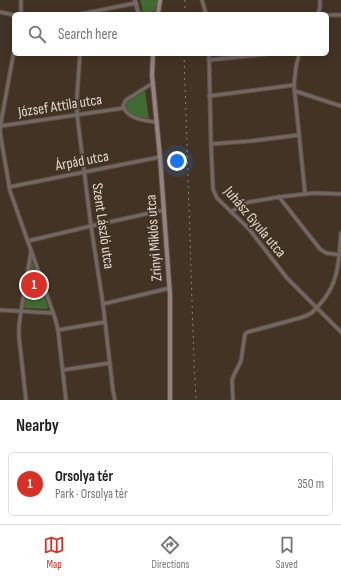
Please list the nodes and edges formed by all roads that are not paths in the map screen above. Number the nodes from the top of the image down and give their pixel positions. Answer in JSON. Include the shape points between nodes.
{"nodes":[{"id":1,"x":21,"y":0,"type":"edge"},
{"id":2,"x":160,"y":0,"type":"edge"},
{"id":3,"x":202,"y":0,"type":"edge"},
{"id":4,"x":320,"y":0,"type":"edge"},
{"id":5,"x":135,"y":2,"type":"edge"},
{"id":6,"x":0,"y":12,"type":"edge"},
{"id":7,"x":21,"y":12,"type":"edge"},
{"id":8,"x":90,"y":12,"type":"edge"},
{"id":9,"x":138,"y":12,"type":"edge"},
{"id":10,"x":158,"y":12,"type":"edge"},
{"id":11,"x":205,"y":12,"type":"edge"},
{"id":12,"x":319,"y":12,"type":"edge"},
{"id":13,"x":12,"y":15,"type":"edge"},
{"id":14,"x":329,"y":15,"type":"edge"},
{"id":15,"x":341,"y":15,"type":"edge"},
{"id":16,"x":13,"y":56,"type":"edge"},
{"id":17,"x":80,"y":56,"type":"edge"},
{"id":18,"x":153,"y":56,"type":"edge"},
{"id":19,"x":209,"y":56,"type":"edge"},
{"id":20,"x":248,"y":56,"type":"edge"},
{"id":21,"x":299,"y":56,"type":"edge"},
{"id":22,"x":209,"y":60,"type":"junction"},
{"id":23,"x":153,"y":84,"type":"junction"},
{"id":24,"x":294,"y":85,"type":"junction"},
{"id":25,"x":295,"y":91,"type":"junction"},
{"id":26,"x":209,"y":96,"type":"junction"},
{"id":27,"x":341,"y":106,"type":"edge"},
{"id":28,"x":124,"y":108,"type":"junction"},
{"id":29,"x":77,"y":114,"type":"junction"},
{"id":30,"x":157,"y":122,"type":"junction"},
{"id":31,"x":0,"y":126,"type":"edge"},
{"id":32,"x":299,"y":135,"type":"junction"},
{"id":33,"x":211,"y":144,"type":"junction"},
{"id":34,"x":160,"y":157,"type":"junction"},
{"id":35,"x":85,"y":172,"type":"junction"},
{"id":36,"x":9,"y":187,"type":"junction"},
{"id":37,"x":306,"y":193,"type":"junction"},
{"id":38,"x":341,"y":194,"type":"edge"},
{"id":39,"x":279,"y":197,"type":"junction"},
{"id":40,"x":164,"y":210,"type":"junction"},
{"id":41,"x":231,"y":212,"type":"junction"},
{"id":42,"x":91,"y":226,"type":"junction"},
{"id":43,"x":341,"y":233,"type":"edge"},
{"id":44,"x":28,"y":241,"type":"junction"},
{"id":45,"x":31,"y":250,"type":"junction"},
{"id":46,"x":340,"y":254,"type":"edge"},
{"id":47,"x":170,"y":288,"type":"junction"},
{"id":48,"x":103,"y":304,"type":"junction"},
{"id":49,"x":317,"y":308,"type":"junction"},
{"id":50,"x":0,"y":310,"type":"edge"},
{"id":51,"x":21,"y":311,"type":"junction"},
{"id":52,"x":54,"y":313,"type":"junction"},
{"id":53,"x":105,"y":322,"type":"junction"},
{"id":54,"x":58,"y":330,"type":"junction"},
{"id":55,"x":341,"y":332,"type":"edge"},
{"id":56,"x":110,"y":363,"type":"junction"},
{"id":57,"x":63,"y":370,"type":"junction"},
{"id":58,"x":26,"y":400,"type":"edge"},
{"id":59,"x":66,"y":400,"type":"edge"},
{"id":60,"x":115,"y":400,"type":"edge"},
{"id":61,"x":170,"y":400,"type":"edge"},
{"id":62,"x":233,"y":400,"type":"edge"}],
"edges":[{"from":1,"to":7,"type":"street"},
{"from":2,"to":10,"type":"main road"},
{"from":3,"to":11,"type":"street"},
{"from":4,"to":12,"type":"street"},
{"from":5,"to":8,"type":"street"},
{"from":5,"to":9,"type":"street"},
{"from":6,"to":13,"type":"street"},
{"from":14,"to":15,"type":"street"},
{"from":16,"to":31,"type":"street"},
{"from":17,"to":29,"type":"street","name":"Szent László utca"},
{"from":18,"to":23,"type":"main road","name":"Zrínyi Miklós utca"},
{"from":19,"to":22,"type":"street","name":"Juhász Gyula utca"},
{"from":20,"to":22,"type":"street"},
{"from":21,"to":24,"type":"street"},
{"from":22,"to":26,"type":"street","name":"Juhász Gyula utca"},
{"from":23,"to":28,"type":"street","via":[[126,100]]},
{"from":23,"to":30,"type":"main road","name":"Zrínyi Miklós utca"},
{"from":24,"to":25,"type":"street"},
{"from":24,"to":26,"type":"street"},
{"from":25,"to":27,"type":"street"},
{"from":25,"to":32,"type":"street"},
{"from":26,"to":33,"type":"street","name":"Juhász Gyula utca"},
{"from":28,"to":29,"type":"street","name":"József Attila utca"},
{"from":28,"to":30,"type":"street","via":[[133,116]]},
{"from":29,"to":31,"type":"street","name":"József Attila utca"},
{"from":29,"to":35,"type":"street","name":"Szent László utca"},
{"from":30,"to":34,"type":"main road","name":"Zrínyi Miklós utca"},
{"from":31,"to":36,"type":"street"},
{"from":32,"to":33,"type":"street"},
{"from":32,"to":37,"type":"street"},
{"from":33,"to":41,"type":"street","name":"Juhász Gyula utca","via":[[214,193]]},
{"from":34,"to":35,"type":"street","name":"Árpád utca"},
{"from":34,"to":40,"type":"main road","name":"Zrínyi Miklós utca"},
{"from":35,"to":36,"type":"street","name":"Árpád utca"},
{"from":35,"to":42,"type":"street","name":"Szent László utca"},
{"from":36,"to":44,"type":"street"},
{"from":37,"to":38,"type":"street"},
{"from":37,"to":39,"type":"street"},
{"from":39,"to":41,"type":"street","via":[[249,202]]},
{"from":39,"to":46,"type":"street","via":[[320,249],[326,253]]},
{"from":40,"to":42,"type":"street"},
{"from":40,"to":47,"type":"main road","name":"Zrínyi Miklós utca"},
{"from":41,"to":49,"type":"street","name":"Juhász Gyula utca","via":[[249,229],[287,278]]},
{"from":42,"to":44,"type":"street"},
{"from":42,"to":48,"type":"street","name":"Szent László utca"},
{"from":43,"to":46,"type":"street"},
{"from":44,"to":45,"type":"street"},
{"from":45,"to":51,"type":"street"},
{"from":45,"to":52,"type":"street"},
{"from":46,"to":49,"type":"street","via":[[333,285]]},
{"from":47,"to":48,"type":"street"},
{"from":47,"to":61,"type":"main road","name":"Zrínyi Miklós utca"},
{"from":48,"to":53,"type":"street","name":"Szent László utca"},
{"from":49,"to":55,"type":"street","name":"Juhász Gyula utca"},
{"from":49,"to":62,"type":"street","via":[[306,316],[246,333],[241,361],[232,380]]},
{"from":50,"to":51,"type":"street"},
{"from":51,"to":52,"type":"street"},
{"from":51,"to":58,"type":"street","via":[[19,331]]},
{"from":52,"to":54,"type":"street"},
{"from":53,"to":54,"type":"street"},
{"from":53,"to":56,"type":"street","name":"Szent László utca"},
{"from":54,"to":57,"type":"street"},
{"from":56,"to":57,"type":"street"},
{"from":56,"to":60,"type":"street","name":"Szent László utca"},
{"from":57,"to":59,"type":"street"}]}
